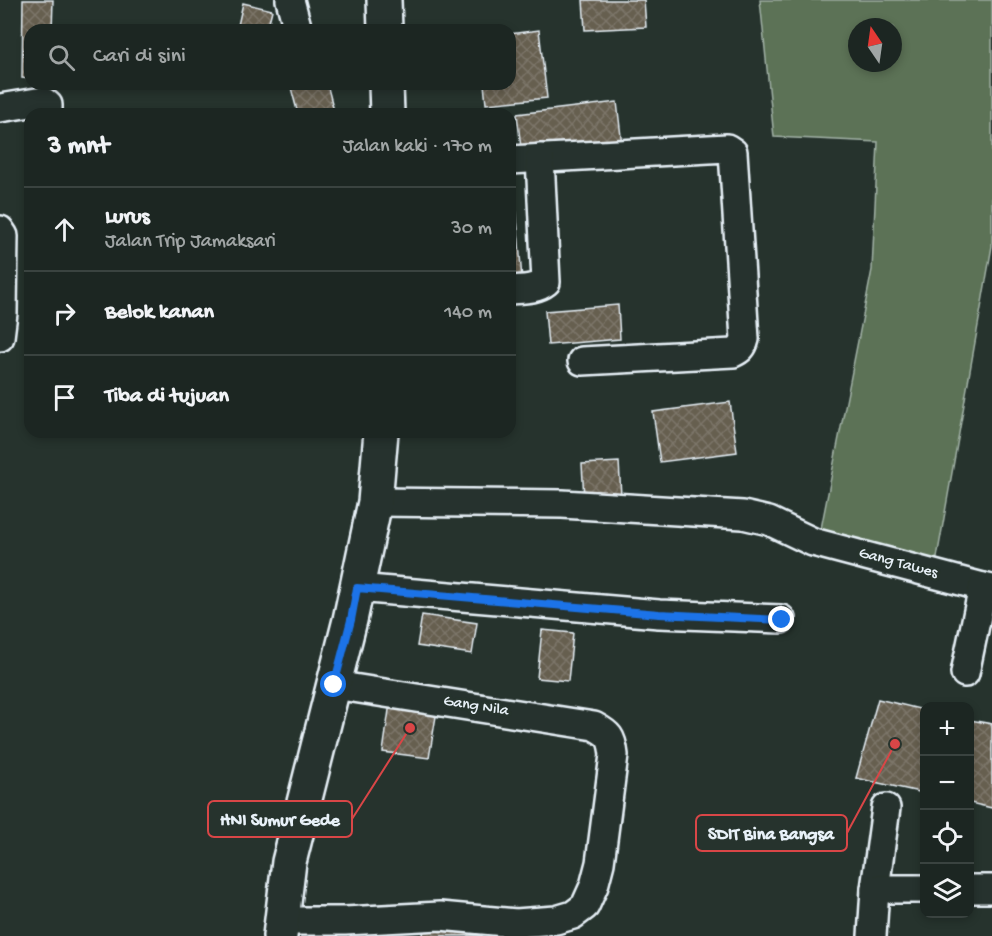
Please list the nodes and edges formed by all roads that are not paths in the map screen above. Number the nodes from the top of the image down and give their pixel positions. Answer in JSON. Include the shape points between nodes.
{"nodes":[{"id":1,"x":290,"y":0,"type":"edge"},
{"id":2,"x":384,"y":0,"type":"edge"},
{"id":3,"x":296,"y":24,"type":"edge"},
{"id":4,"x":385,"y":24,"type":"edge"},
{"id":5,"x":386,"y":90,"type":"edge"},
{"id":6,"x":0,"y":108,"type":"edge"},
{"id":7,"x":48,"y":108,"type":"edge"},
{"id":8,"x":387,"y":108,"type":"edge"},
{"id":9,"x":540,"y":158,"type":"junction"},
{"id":10,"x":516,"y":160,"type":"edge"},
{"id":11,"x":0,"y":230,"type":"edge"},
{"id":12,"x":516,"y":289,"type":"edge"},
{"id":13,"x":0,"y":338,"type":"edge"},
{"id":14,"x":582,"y":361,"type":"dead end"},
{"id":15,"x":380,"y":438,"type":"edge"},
{"id":16,"x":375,"y":502,"type":"junction"},
{"id":17,"x":357,"y":588,"type":"junction"},
{"id":18,"x":988,"y":588,"type":"edge"},
{"id":19,"x":782,"y":620,"type":"dead end"},
{"id":20,"x":964,"y":673,"type":"dead end"},
{"id":21,"x":334,"y":685,"type":"junction"},
{"id":22,"x":886,"y":808,"type":"dead end"},
{"id":23,"x":875,"y":889,"type":"junction"},
{"id":24,"x":920,"y":889,"type":"edge"},
{"id":25,"x":974,"y":889,"type":"edge"},
{"id":26,"x":992,"y":889,"type":"edge"},
{"id":27,"x":280,"y":929,"type":"edge"},
{"id":28,"x":872,"y":936,"type":"edge"}],
"edges":[{"from":1,"to":3,"type":"street"},
{"from":2,"to":4,"type":"main road"},
{"from":5,"to":8,"type":"main road"},
{"from":6,"to":7,"type":"street","via":[[43,101]]},
{"from":9,"to":10,"type":"street"},
{"from":9,"to":12,"type":"street","via":[[546,282]]},
{"from":9,"to":14,"type":"street","via":[[728,148],[733,152],[743,346],[733,353]]},
{"from":11,"to":13,"type":"street","via":[[4,236]]},
{"from":15,"to":16,"type":"main road"},
{"from":16,"to":17,"type":"main road"},
{"from":16,"to":18,"type":"street","name":"Gang Tawes","via":[[562,504],[743,515],[769,521],[813,542]]},
{"from":17,"to":19,"type":"street","via":[[659,614]]},
{"from":17,"to":21,"type":"main road"},
{"from":18,"to":20,"type":"street"},
{"from":21,"to":27,"type":"main road","via":[[289,862]]},
{"from":21,"to":27,"type":"street","name":"Gang Nila","via":[[594,726],[606,733],[614,754],[600,863],[585,906],[556,920],[516,923],[440,916]]},
{"from":22,"to":23,"type":"street"},
{"from":23,"to":24,"type":"street"},
{"from":23,"to":28,"type":"street"},
{"from":25,"to":26,"type":"street"}]}
